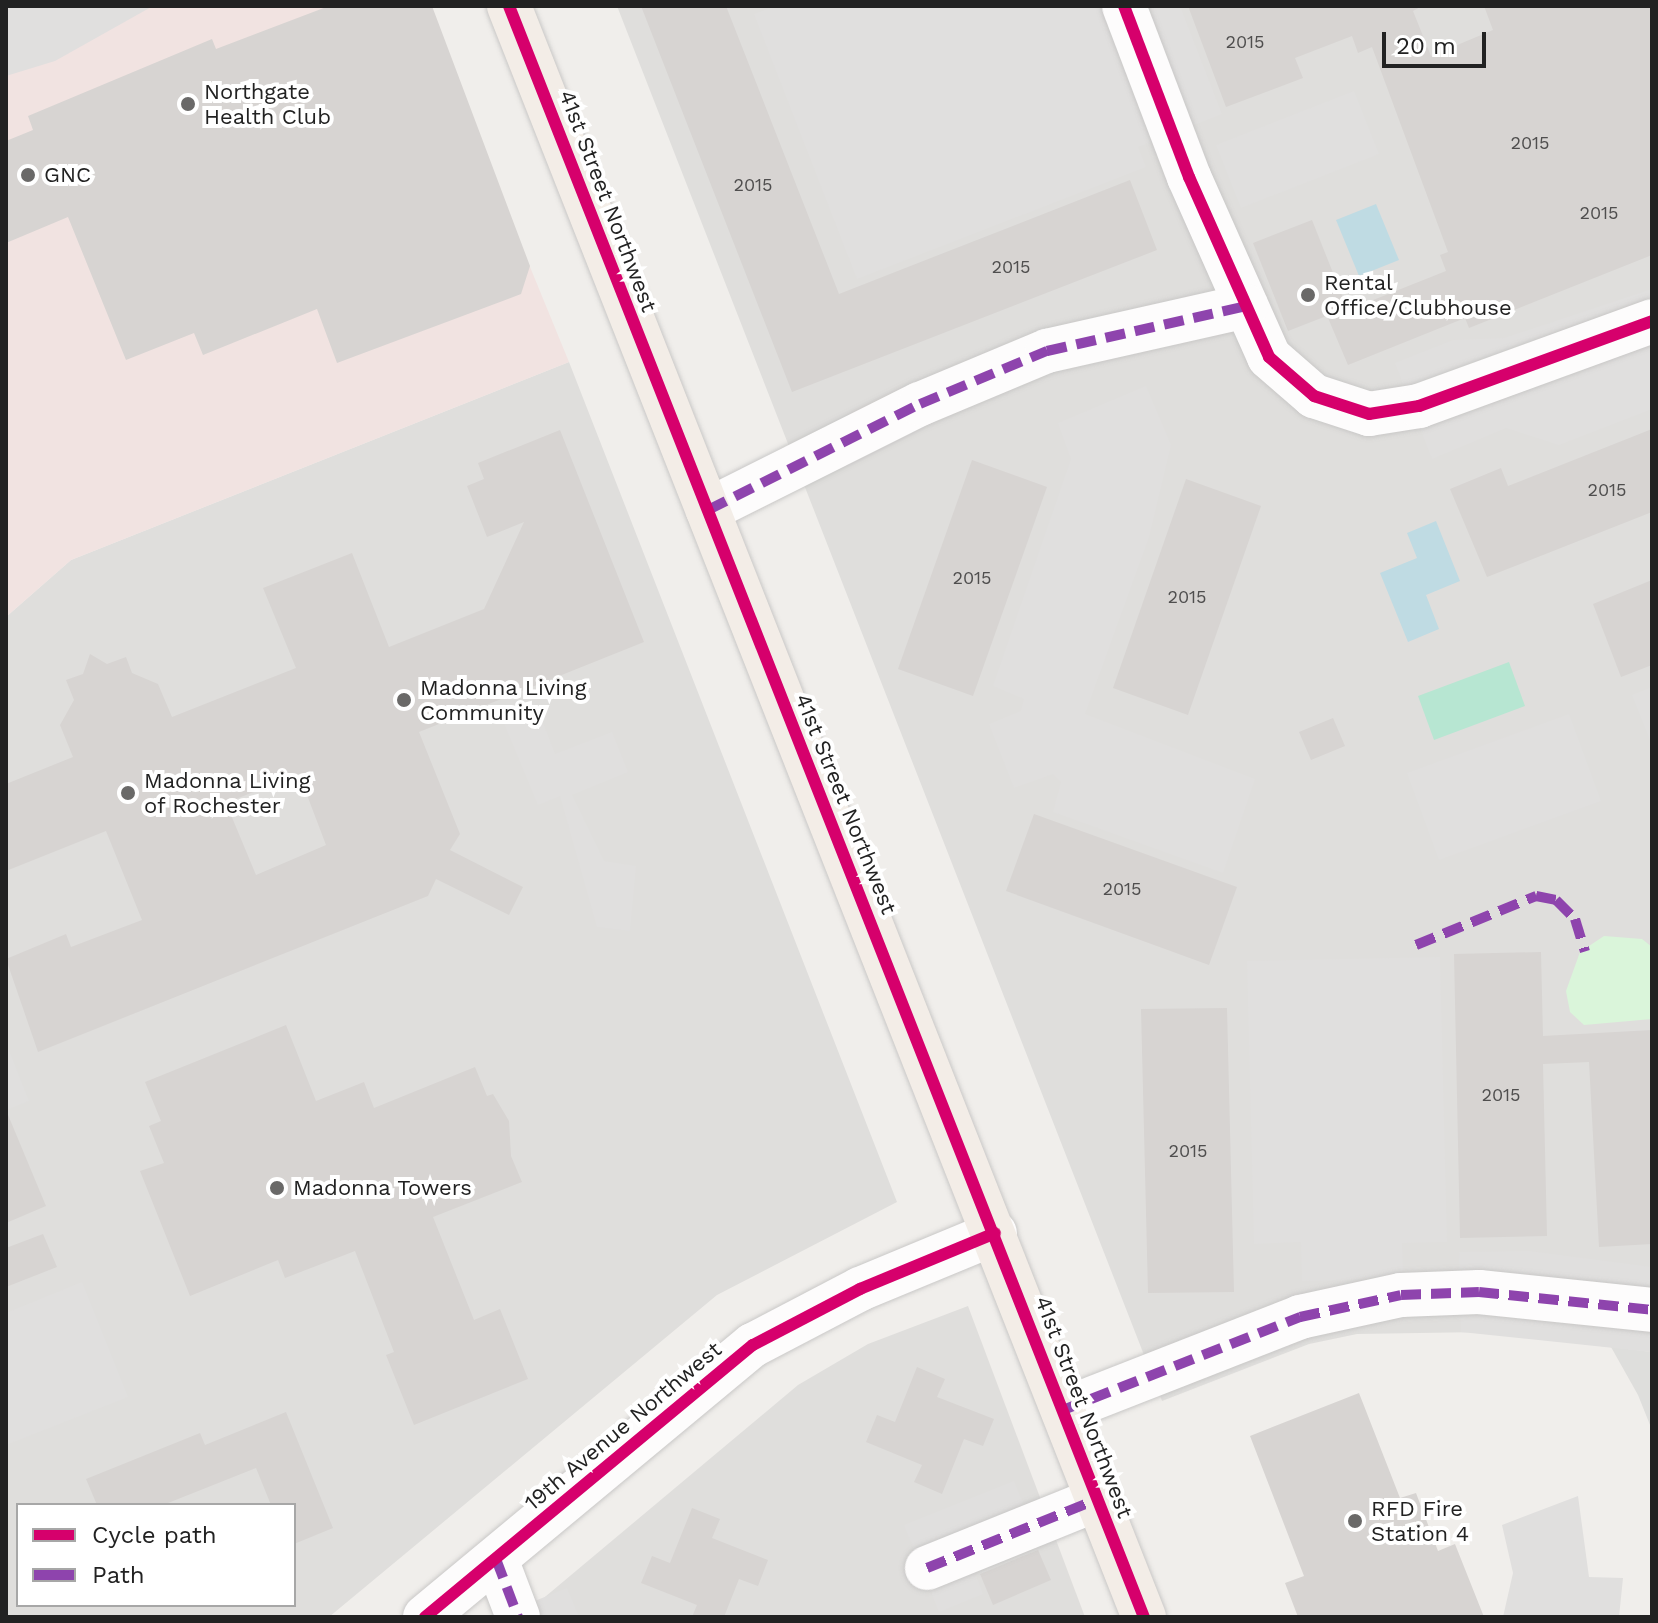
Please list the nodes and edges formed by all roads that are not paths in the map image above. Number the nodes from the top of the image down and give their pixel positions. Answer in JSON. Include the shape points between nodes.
{"nodes":[{"id":1,"x":509,"y":6,"type":"edge"},
{"id":2,"x":1124,"y":6,"type":"edge"},
{"id":3,"x":1246,"y":306,"type":"junction"},
{"id":4,"x":1652,"y":321,"type":"edge"},
{"id":5,"x":708,"y":510,"type":"junction"},
{"id":6,"x":995,"y":1233,"type":"junction"},
{"id":7,"x":1652,"y":1310,"type":"edge"},
{"id":8,"x":1063,"y":1410,"type":"junction"},
{"id":9,"x":1098,"y":1499,"type":"junction"},
{"id":10,"x":496,"y":1559,"type":"junction"},
{"id":11,"x":927,"y":1568,"type":"dead end"},
{"id":12,"x":425,"y":1617,"type":"edge"},
{"id":13,"x":518,"y":1617,"type":"edge"},
{"id":14,"x":1144,"y":1617,"type":"edge"}],
"edges":[{"from":1,"to":5,"type":"main road","name":"41st Street Northwest"},
{"from":2,"to":3,"type":"street"},
{"from":3,"to":4,"type":"street","via":[[1283,373],[1314,396],[1369,414],[1463,395]]},
{"from":3,"to":5,"type":"street","via":[[1130,328],[1034,356],[920,404]]},
{"from":5,"to":6,"type":"main road","name":"41st Street Northwest"},
{"from":6,"to":8,"type":"main road","name":"41st Street Northwest"},
{"from":6,"to":10,"type":"street","name":"19th Avenue Northwest","via":[[860,1289],[753,1345],[698,1385]]},
{"from":7,"to":8,"type":"street","via":[[1479,1292],[1401,1295],[1300,1317]]},
{"from":8,"to":9,"type":"main road","name":"41st Street Northwest"},
{"from":9,"to":11,"type":"street"},
{"from":9,"to":14,"type":"main road","name":"41st Street Northwest"},
{"from":10,"to":12,"type":"street","name":"19th Avenue Northwest"},
{"from":10,"to":13,"type":"street"}]}
